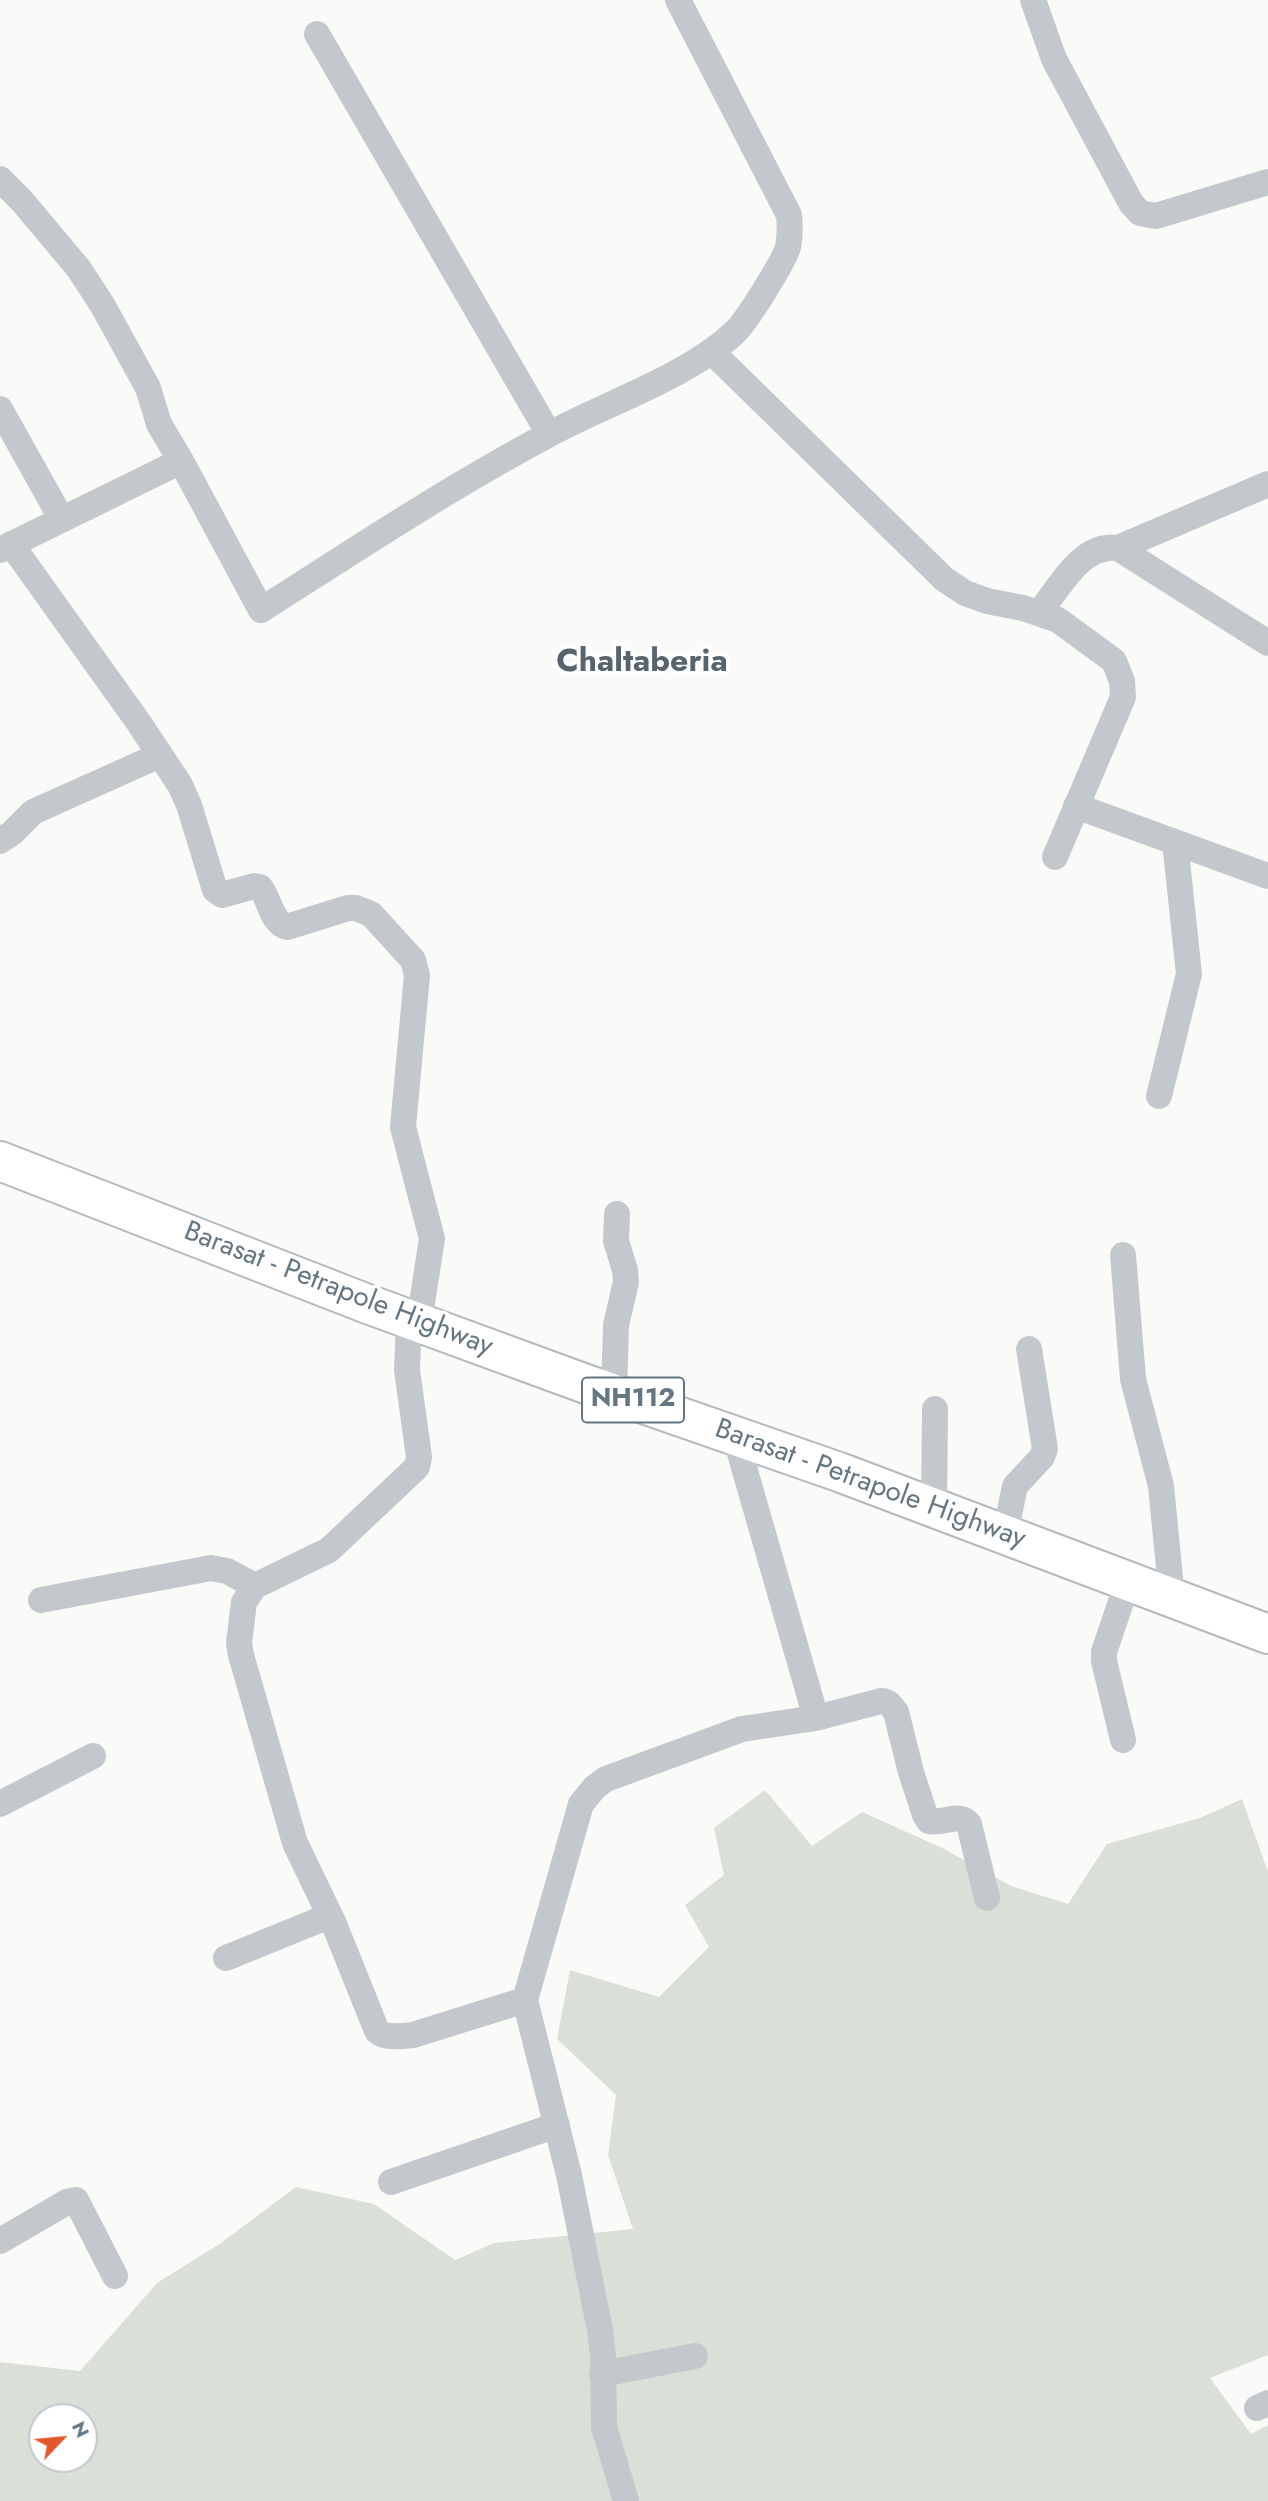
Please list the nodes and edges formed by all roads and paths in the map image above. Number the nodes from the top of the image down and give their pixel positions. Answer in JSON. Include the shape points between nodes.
{"nodes":[{"id":1,"x":678,"y":0,"type":"edge"},
{"id":2,"x":1033,"y":0,"type":"edge"},
{"id":3,"x":317,"y":34,"type":"dead end"},
{"id":4,"x":0,"y":179,"type":"edge"},
{"id":5,"x":1268,"y":183,"type":"edge"},
{"id":6,"x":711,"y":351,"type":"junction"},
{"id":7,"x":0,"y":409,"type":"edge"},
{"id":8,"x":549,"y":434,"type":"junction"},
{"id":9,"x":181,"y":461,"type":"junction"},
{"id":10,"x":1268,"y":484,"type":"edge"},
{"id":11,"x":61,"y":518,"type":"junction"},
{"id":12,"x":6,"y":547,"type":"edge"},
{"id":13,"x":1118,"y":548,"type":"junction"},
{"id":14,"x":1040,"y":613,"type":"junction"},
{"id":15,"x":1268,"y":643,"type":"edge"},
{"id":16,"x":160,"y":755,"type":"junction"},
{"id":17,"x":1076,"y":806,"type":"junction"},
{"id":18,"x":0,"y":841,"type":"edge"},
{"id":19,"x":1175,"y":842,"type":"junction"},
{"id":20,"x":1055,"y":857,"type":"dead end"},
{"id":21,"x":1268,"y":876,"type":"edge"},
{"id":22,"x":1159,"y":1096,"type":"dead end"},
{"id":23,"x":0,"y":1161,"type":"edge"},
{"id":24,"x":617,"y":1214,"type":"dead end"},
{"id":25,"x":1123,"y":1255,"type":"dead end"},
{"id":26,"x":414,"y":1320,"type":"junction"},
{"id":27,"x":1029,"y":1349,"type":"dead end"},
{"id":28,"x":614,"y":1394,"type":"junction"},
{"id":29,"x":935,"y":1409,"type":"dead end"},
{"id":30,"x":735,"y":1436,"type":"junction"},
{"id":31,"x":934,"y":1509,"type":"junction"},
{"id":32,"x":1005,"y":1535,"type":"junction"},
{"id":33,"x":1128,"y":1581,"type":"junction"},
{"id":34,"x":255,"y":1586,"type":"junction"},
{"id":35,"x":1172,"y":1598,"type":"junction"},
{"id":36,"x":41,"y":1600,"type":"dead end"},
{"id":37,"x":1268,"y":1634,"type":"edge"},
{"id":38,"x":816,"y":1718,"type":"junction"},
{"id":39,"x":1123,"y":1740,"type":"dead end"},
{"id":40,"x":93,"y":1756,"type":"dead end"},
{"id":41,"x":0,"y":1804,"type":"edge"},
{"id":42,"x":987,"y":1898,"type":"dead end"},
{"id":43,"x":329,"y":1916,"type":"junction"},
{"id":44,"x":226,"y":1958,"type":"dead end"},
{"id":45,"x":525,"y":2000,"type":"junction"},
{"id":46,"x":557,"y":2126,"type":"junction"},
{"id":47,"x":391,"y":2182,"type":"dead end"},
{"id":48,"x":0,"y":2241,"type":"edge"},
{"id":49,"x":115,"y":2276,"type":"dead end"},
{"id":50,"x":695,"y":2356,"type":"dead end"},
{"id":51,"x":602,"y":2374,"type":"junction"},
{"id":52,"x":626,"y":2501,"type":"edge"}],
"edges":[{"from":1,"to":6,"type":"street","via":[[789,215],[788,248],[748,316]]},
{"from":2,"to":5,"type":"street","via":[[1054,60],[1140,213],[1156,216]]},
{"from":3,"to":8,"type":"street"},
{"from":4,"to":9,"type":"street","via":[[94,291],[142,375],[155,417]]},
{"from":6,"to":8,"type":"street"},
{"from":6,"to":14,"type":"street","via":[[944,579],[987,601]]},
{"from":7,"to":11,"type":"street"},
{"from":8,"to":9,"type":"street","via":[[458,484],[261,610]]},
{"from":9,"to":11,"type":"street"},
{"from":10,"to":13,"type":"street"},
{"from":11,"to":12,"type":"street"},
{"from":12,"to":16,"type":"street"},
{"from":13,"to":14,"type":"street","via":[[1094,550],[1082,558]]},
{"from":13,"to":15,"type":"street"},
{"from":14,"to":17,"type":"street","via":[[1058,620],[1114,661],[1122,681],[1122,697]]},
{"from":16,"to":18,"type":"street","via":[[33,812]]},
{"from":16,"to":26,"type":"street","via":[[189,806],[215,890],[222,895],[260,887],[277,921],[287,927],[348,908],[362,910],[413,960],[417,975],[403,1127],[432,1239]]},
{"from":17,"to":19,"type":"street"},
{"from":17,"to":20,"type":"street"},
{"from":19,"to":21,"type":"street"},
{"from":19,"to":22,"type":"street","via":[[1189,974]]},
{"from":23,"to":26,"type":"highway","name":"Barasat - Petrapole Highway","number":"NH112"},
{"from":24,"to":28,"type":"street","via":[[616,1241],[626,1282],[617,1318]]},
{"from":25,"to":35,"type":"street","via":[[1133,1379],[1161,1486]]},
{"from":26,"to":28,"type":"highway","name":"Barasat - Petrapole Highway","number":"NH112"},
{"from":26,"to":34,"type":"street","via":[[407,1370],[417,1467],[329,1550]]},
{"from":27,"to":32,"type":"street","via":[[1045,1448],[1015,1486]]},
{"from":28,"to":30,"type":"highway","name":"Barasat - Petrapole Highway","number":"NH112"},
{"from":29,"to":31,"type":"street"},
{"from":30,"to":31,"type":"highway","name":"Barasat - Petrapole Highway","number":"NH112"},
{"from":30,"to":38,"type":"street"},
{"from":31,"to":32,"type":"highway","name":"Barasat - Petrapole Highway","number":"NH112"},
{"from":32,"to":33,"type":"highway","name":"Barasat - Petrapole Highway","number":"NH112"},
{"from":33,"to":35,"type":"highway","name":"Barasat - Petrapole Highway","number":"NH112"},
{"from":33,"to":39,"type":"street","via":[[1104,1652]]},
{"from":34,"to":36,"type":"street","via":[[211,1568]]},
{"from":34,"to":43,"type":"street","via":[[244,1602],[241,1655],[290,1829]]},
{"from":35,"to":37,"type":"highway","name":"Barasat - Petrapole Highway","number":"NH112"},
{"from":38,"to":42,"type":"street","via":[[881,1701],[891,1705],[925,1815],[935,1822],[966,1819]]},
{"from":38,"to":45,"type":"street","via":[[742,1729],[595,1787],[581,1804]]},
{"from":40,"to":41,"type":"street"},
{"from":43,"to":44,"type":"street"},
{"from":43,"to":45,"type":"street","via":[[373,2026],[381,2035],[412,2035]]},
{"from":45,"to":46,"type":"street"},
{"from":46,"to":47,"type":"street"},
{"from":46,"to":51,"type":"street","via":[[600,2330]]},
{"from":48,"to":49,"type":"street","via":[[76,2200]]},
{"from":50,"to":51,"type":"street"},
{"from":51,"to":52,"type":"street","via":[[604,2427]]}]}
